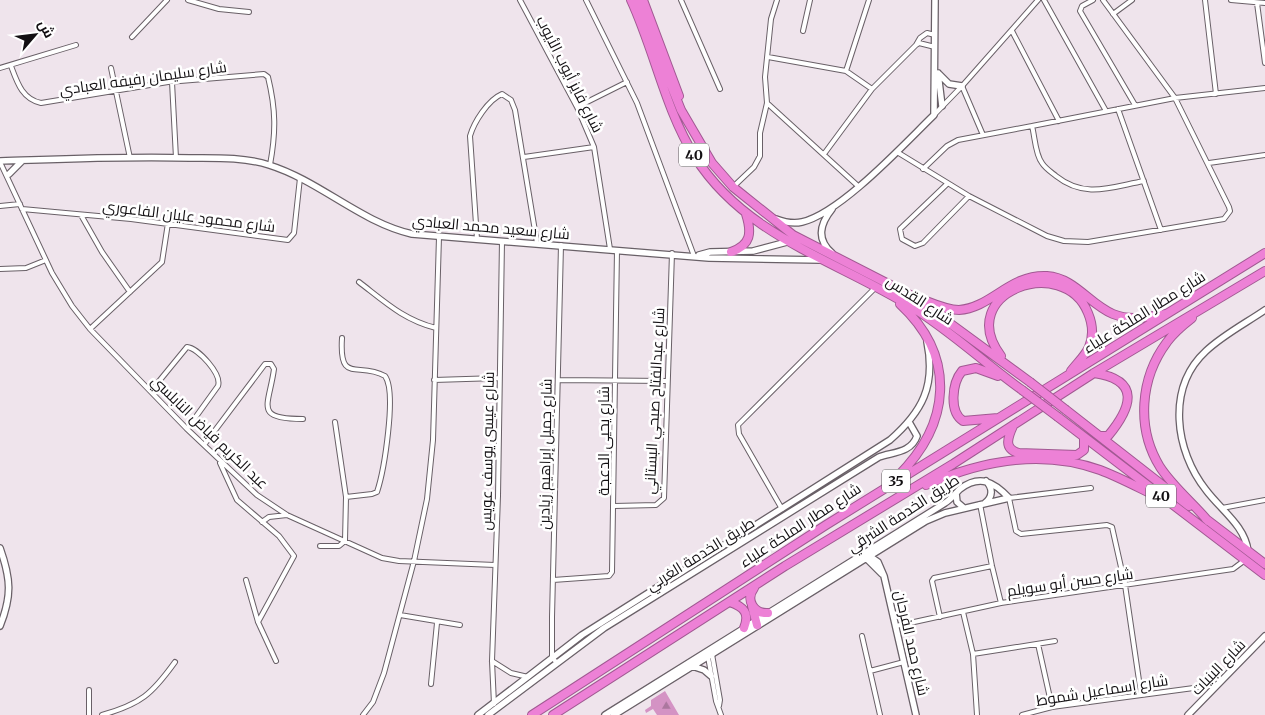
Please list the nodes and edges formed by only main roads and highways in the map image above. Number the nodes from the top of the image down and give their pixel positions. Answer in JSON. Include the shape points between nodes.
{"nodes":[{"id":1,"x":632,"y":0,"type":"edge"},
{"id":2,"x":637,"y":0,"type":"edge"},
{"id":3,"x":643,"y":0,"type":"edge"},
{"id":4,"x":681,"y":110,"type":"junction"},
{"id":5,"x":706,"y":152,"type":"junction"},
{"id":6,"x":696,"y":159,"type":"junction"},
{"id":7,"x":745,"y":212,"type":"junction"},
{"id":8,"x":793,"y":235,"type":"junction"},
{"id":9,"x":786,"y":242,"type":"junction"},
{"id":10,"x":731,"y":252,"type":"road end"},
{"id":11,"x":1265,"y":253,"type":"edge"},
{"id":12,"x":1265,"y":271,"type":"edge"},
{"id":13,"x":889,"y":294,"type":"junction"},
{"id":14,"x":914,"y":297,"type":"junction"},
{"id":15,"x":1205,"y":305,"type":"junction"},
{"id":16,"x":1168,"y":314,"type":"junction"},
{"id":17,"x":1007,"y":364,"type":"junction"},
{"id":18,"x":1094,"y":373,"type":"junction"},
{"id":19,"x":1002,"y":375,"type":"junction"},
{"id":20,"x":1068,"y":375,"type":"junction"},
{"id":21,"x":1000,"y":418,"type":"junction"},
{"id":22,"x":1013,"y":426,"type":"junction"},
{"id":23,"x":1100,"y":436,"type":"junction"},
{"id":24,"x":1084,"y":437,"type":"junction"},
{"id":25,"x":887,"y":486,"type":"junction"},
{"id":26,"x":894,"y":499,"type":"junction"},
{"id":27,"x":1169,"y":502,"type":"junction"},
{"id":28,"x":1208,"y":521,"type":"junction"},
{"id":29,"x":1265,"y":564,"type":"edge"},
{"id":30,"x":1265,"y":575,"type":"edge"},
{"id":31,"x":757,"y":584,"type":"junction"},
{"id":32,"x":730,"y":602,"type":"junction"},
{"id":33,"x":752,"y":605,"type":"junction"},
{"id":34,"x":768,"y":613,"type":"road end"},
{"id":35,"x":756,"y":623,"type":"road end"},
{"id":36,"x":744,"y":628,"type":"road end"},
{"id":37,"x":532,"y":715,"type":"edge"},
{"id":38,"x":553,"y":715,"type":"edge"}],
"edges":[{"from":1,"to":6,"type":"highway","name":"شارع القدس","number":"40","via":[[675,119]]},
{"from":2,"to":4,"type":"highway","name":"شارع القدس","number":"40"},
{"from":3,"to":4,"type":"highway","via":[[674,79]]},
{"from":4,"to":5,"type":"highway","name":"شارع القدس","number":"40"},
{"from":5,"to":6,"type":"highway","via":[[699,152]]},
{"from":5,"to":8,"type":"highway","name":"شارع القدس","number":"40","via":[[733,187]]},
{"from":6,"to":7,"type":"highway","name":"شارع القدس","number":"40"},
{"from":7,"to":9,"type":"highway","name":"شارع القدس","number":"40"},
{"from":7,"to":10,"type":"highway","via":[[749,239],[743,247]]},
{"from":8,"to":9,"type":"highway"},
{"from":8,"to":14,"type":"highway","name":"شارع القدس","number":"40"},
{"from":9,"to":13,"type":"highway","name":"شارع القدس","number":"40"},
{"from":11,"to":16,"type":"highway","name":"شارع مطار الملكة علياء","number":"35"},
{"from":12,"to":15,"type":"highway","name":"شارع مطار الملكة علياء","number":"35"},
{"from":13,"to":19,"type":"highway","name":"شارع القدس","number":"40","via":[[916,310]]},
{"from":13,"to":25,"type":"highway","via":[[913,316],[932,346],[940,393],[936,418],[921,449]]},
{"from":14,"to":16,"type":"highway","via":[[949,309],[966,309],[1018,281],[1049,276],[1072,284],[1105,310],[1121,316],[1140,318]]},
{"from":14,"to":17,"type":"highway","name":"شارع القدس","number":"40"},
{"from":15,"to":18,"type":"highway","name":"شارع مطار الملكة علياء","number":"35"},
{"from":15,"to":28,"type":"highway","via":[[1177,331],[1156,359],[1146,386],[1144,410],[1147,436],[1160,467]]},
{"from":16,"to":20,"type":"highway","name":"شارع مطار الملكة علياء","number":"35"},
{"from":17,"to":20,"type":"highway","via":[[989,334],[989,320],[995,304],[1020,286],[1054,285],[1071,292],[1082,302],[1092,326],[1089,346]]},
{"from":17,"to":23,"type":"highway","name":"شارع القدس","number":"40","bridge":true},
{"from":18,"to":22,"type":"highway","name":"شارع مطار الملكة علياء","number":"35"},
{"from":18,"to":23,"type":"highway","via":[[1115,378],[1128,392],[1126,410],[1120,422],[1108,436]]},
{"from":19,"to":21,"type":"highway","via":[[976,368],[962,372],[956,382],[954,400],[957,416],[963,421]]},
{"from":19,"to":24,"type":"highway","name":"شارع القدس","number":"40","bridge":true},
{"from":20,"to":21,"type":"highway","name":"شارع مطار الملكة علياء","number":"35"},
{"from":21,"to":25,"type":"highway","name":"شارع مطار الملكة علياء","number":"35"},
{"from":22,"to":24,"type":"highway","via":[[1008,445],[1019,453],[1077,455],[1084,450]]},
{"from":22,"to":26,"type":"highway","name":"شارع مطار الملكة علياء","number":"35"},
{"from":23,"to":28,"type":"highway","name":"شارع القدس","number":"40"},
{"from":24,"to":27,"type":"highway","name":"شارع القدس","number":"40"},
{"from":25,"to":37,"type":"highway","name":"شارع مطار الملكة علياء","number":"35"},
{"from":26,"to":27,"type":"highway","via":[[983,464],[1039,459],[1098,470]]},
{"from":26,"to":31,"type":"highway","name":"شارع مطار الملكة علياء","number":"35"},
{"from":27,"to":30,"type":"highway","name":"شارع القدس","number":"40"},
{"from":28,"to":29,"type":"highway","name":"شارع القدس","number":"40"},
{"from":31,"to":32,"type":"highway","name":"شارع مطار الملكة علياء","number":"35"},
{"from":31,"to":33,"type":"highway","via":[[751,592]]},
{"from":32,"to":36,"type":"highway","via":[[746,612]]},
{"from":32,"to":38,"type":"highway","name":"شارع مطار الملكة علياء","number":"35"},
{"from":33,"to":34,"type":"highway","via":[[759,612]]},
{"from":33,"to":35,"type":"highway"}]}
